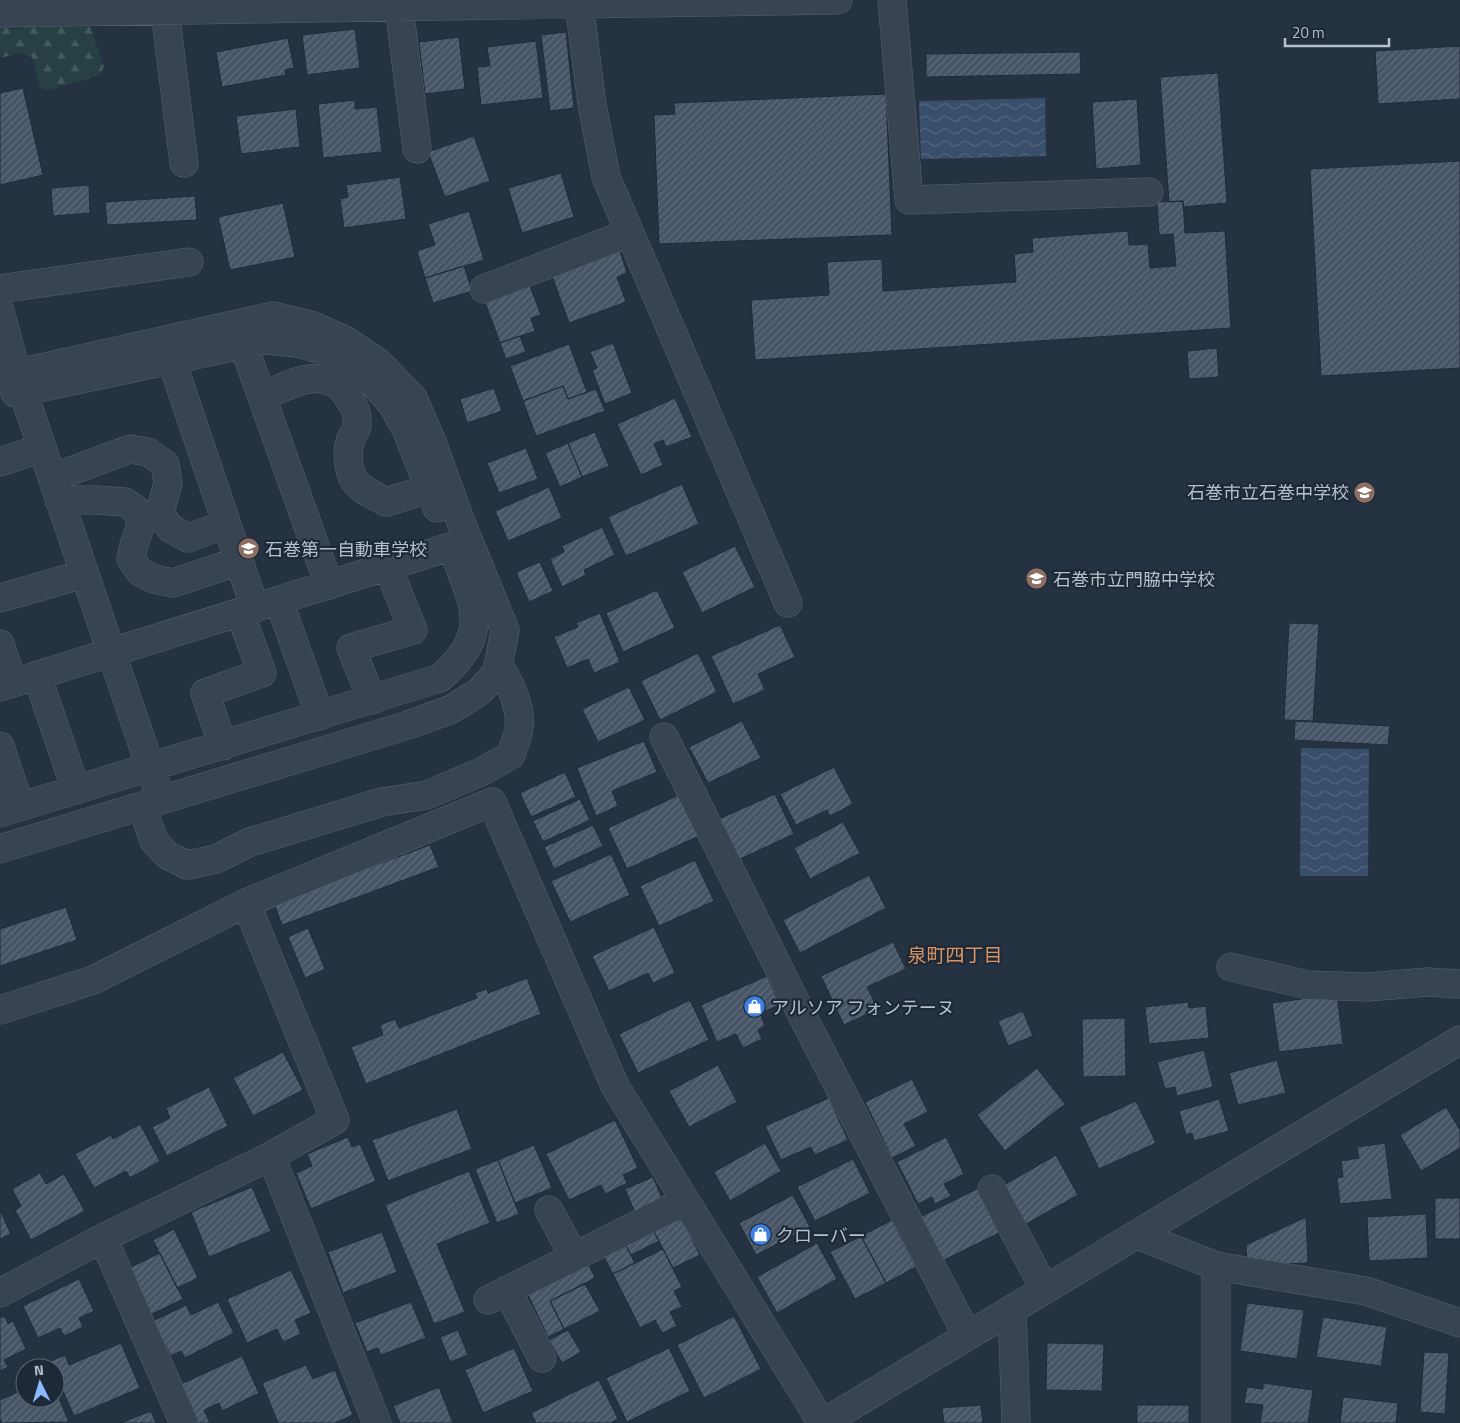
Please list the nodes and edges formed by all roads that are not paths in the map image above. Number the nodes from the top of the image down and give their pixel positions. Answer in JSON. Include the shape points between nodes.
{"nodes":[{"id":1,"x":764,"y":0,"type":"edge"},
{"id":2,"x":838,"y":0,"type":"edge"},
{"id":3,"x":892,"y":0,"type":"edge"},
{"id":4,"x":591,"y":2,"type":"edge"},
{"id":5,"x":400,"y":7,"type":"junction"},
{"id":6,"x":165,"y":11,"type":"junction"},
{"id":7,"x":0,"y":13,"type":"edge"},
{"id":8,"x":417,"y":149,"type":"dead end"},
{"id":9,"x":184,"y":163,"type":"dead end"},
{"id":10,"x":1149,"y":192,"type":"dead end"},
{"id":11,"x":629,"y":232,"type":"junction"},
{"id":12,"x":189,"y":262,"type":"dead end"},
{"id":13,"x":0,"y":289,"type":"edge"},
{"id":14,"x":484,"y":289,"type":"dead end"},
{"id":15,"x":0,"y":311,"type":"edge"},
{"id":16,"x":240,"y":335,"type":"junction"},
{"id":17,"x":168,"y":351,"type":"junction"},
{"id":18,"x":10,"y":384,"type":"edge"},
{"id":19,"x":262,"y":397,"type":"junction"},
{"id":20,"x":42,"y":448,"type":"junction"},
{"id":21,"x":0,"y":462,"type":"edge"},
{"id":22,"x":56,"y":489,"type":"junction"},
{"id":23,"x":429,"y":489,"type":"junction"},
{"id":24,"x":226,"y":524,"type":"junction"},
{"id":25,"x":461,"y":544,"type":"junction"},
{"id":26,"x":239,"y":561,"type":"junction"},
{"id":27,"x":388,"y":567,"type":"junction"},
{"id":28,"x":84,"y":574,"type":"junction"},
{"id":29,"x":329,"y":585,"type":"junction"},
{"id":30,"x":0,"y":598,"type":"edge"},
{"id":31,"x":788,"y":603,"type":"dead end"},
{"id":32,"x":258,"y":607,"type":"junction"},
{"id":33,"x":0,"y":644,"type":"edge"},
{"id":34,"x":111,"y":652,"type":"junction"},
{"id":35,"x":498,"y":664,"type":"junction"},
{"id":36,"x":17,"y":681,"type":"edge"},
{"id":37,"x":372,"y":700,"type":"junction"},
{"id":38,"x":320,"y":716,"type":"junction"},
{"id":39,"x":664,"y":737,"type":"dead end"},
{"id":40,"x":0,"y":746,"type":"edge"},
{"id":41,"x":223,"y":746,"type":"junction"},
{"id":42,"x":151,"y":768,"type":"junction"},
{"id":43,"x":76,"y":790,"type":"junction"},
{"id":44,"x":152,"y":803,"type":"junction"},
{"id":45,"x":10,"y":810,"type":"edge"},
{"id":46,"x":0,"y":849,"type":"edge"},
{"id":47,"x":246,"y":903,"type":"junction"},
{"id":48,"x":1231,"y":967,"type":"dead end"},
{"id":49,"x":1460,"y":984,"type":"edge"},
{"id":50,"x":0,"y":1010,"type":"edge"},
{"id":51,"x":1460,"y":1040,"type":"edge"},
{"id":52,"x":271,"y":1156,"type":"junction"},
{"id":53,"x":992,"y":1189,"type":"dead end"},
{"id":54,"x":686,"y":1201,"type":"junction"},
{"id":55,"x":550,"y":1210,"type":"dead end"},
{"id":56,"x":1138,"y":1235,"type":"junction"},
{"id":57,"x":103,"y":1238,"type":"junction"},
{"id":58,"x":574,"y":1257,"type":"junction"},
{"id":59,"x":1216,"y":1266,"type":"junction"},
{"id":60,"x":1045,"y":1290,"type":"junction"},
{"id":61,"x":0,"y":1292,"type":"edge"},
{"id":62,"x":1012,"y":1309,"type":"junction"},
{"id":63,"x":1460,"y":1323,"type":"edge"},
{"id":64,"x":967,"y":1335,"type":"junction"},
{"id":65,"x":542,"y":1358,"type":"dead end"},
{"id":66,"x":184,"y":1423,"type":"edge"},
{"id":67,"x":377,"y":1423,"type":"edge"},
{"id":68,"x":822,"y":1423,"type":"edge"},
{"id":69,"x":1016,"y":1423,"type":"edge"},
{"id":70,"x":1216,"y":1423,"type":"edge"}],
"edges":[{"from":1,"to":2,"type":"street"},
{"from":1,"to":4,"type":"street"},
{"from":3,"to":10,"type":"street","via":[[908,200]]},
{"from":4,"to":5,"type":"street"},
{"from":4,"to":11,"type":"street","via":[[592,104],[606,177]]},
{"from":5,"to":6,"type":"street"},
{"from":5,"to":8,"type":"street"},
{"from":6,"to":7,"type":"street"},
{"from":6,"to":9,"type":"street"},
{"from":11,"to":14,"type":"street"},
{"from":11,"to":31,"type":"street"},
{"from":12,"to":13,"type":"street"},
{"from":15,"to":18,"type":"street"},
{"from":16,"to":17,"type":"street"},
{"from":16,"to":19,"type":"street"},
{"from":16,"to":23,"type":"street","via":[[323,350],[374,384],[392,404],[406,429]]},
{"from":16,"to":25,"type":"street","via":[[273,316],[311,325],[345,340],[379,363],[413,398],[432,442]]},
{"from":17,"to":18,"type":"street"},
{"from":17,"to":24,"type":"street"},
{"from":18,"to":20,"type":"street"},
{"from":19,"to":23,"type":"street","via":[[311,378],[332,381],[346,394],[357,412],[357,427],[348,454],[355,482],[386,502]]},
{"from":19,"to":29,"type":"street"},
{"from":20,"to":21,"type":"street"},
{"from":20,"to":22,"type":"street"},
{"from":22,"to":24,"type":"street","via":[[130,450],[148,452],[164,464],[168,483],[160,513],[170,528],[188,538]]},
{"from":22,"to":26,"type":"street","via":[[98,500],[125,502],[138,512],[141,524],[131,559],[140,572],[154,579],[173,583]]},
{"from":22,"to":28,"type":"street"},
{"from":23,"to":25,"type":"street"},
{"from":24,"to":26,"type":"street"},
{"from":25,"to":27,"type":"street"},
{"from":25,"to":35,"type":"street","via":[[505,630]]},
{"from":25,"to":37,"type":"street","via":[[475,626],[470,644],[457,663],[440,678]]},
{"from":26,"to":32,"type":"street"},
{"from":27,"to":29,"type":"street"},
{"from":27,"to":37,"type":"street","via":[[413,630],[351,648]]},
{"from":28,"to":30,"type":"street"},
{"from":28,"to":34,"type":"street"},
{"from":29,"to":32,"type":"street"},
{"from":32,"to":34,"type":"street"},
{"from":32,"to":38,"type":"street"},
{"from":32,"to":41,"type":"street","via":[[262,673],[204,693]]},
{"from":33,"to":36,"type":"street"},
{"from":34,"to":36,"type":"street"},
{"from":34,"to":42,"type":"street"},
{"from":35,"to":44,"type":"street","via":[[497,672],[480,691],[452,709]]},
{"from":35,"to":44,"type":"street","via":[[518,706],[520,728],[511,755],[427,795],[364,807],[250,842],[216,859],[187,865],[167,855],[154,840]]},
{"from":36,"to":43,"type":"street"},
{"from":37,"to":38,"type":"street"},
{"from":38,"to":41,"type":"street"},
{"from":39,"to":64,"type":"street","via":[[802,1015]]},
{"from":40,"to":45,"type":"street"},
{"from":41,"to":42,"type":"street"},
{"from":42,"to":43,"type":"street"},
{"from":42,"to":44,"type":"street"},
{"from":43,"to":45,"type":"street"},
{"from":44,"to":46,"type":"street"},
{"from":47,"to":50,"type":"street","via":[[93,980]]},
{"from":47,"to":52,"type":"street","via":[[335,1120]]},
{"from":47,"to":54,"type":"street","via":[[492,802],[615,1086]]},
{"from":48,"to":49,"type":"street","via":[[1308,985]]},
{"from":51,"to":56,"type":"street"},
{"from":52,"to":57,"type":"street"},
{"from":52,"to":67,"type":"street"},
{"from":53,"to":60,"type":"street"},
{"from":54,"to":58,"type":"street"},
{"from":54,"to":68,"type":"street"},
{"from":55,"to":58,"type":"street"},
{"from":56,"to":59,"type":"street"},
{"from":56,"to":60,"type":"street"},
{"from":57,"to":61,"type":"street"},
{"from":57,"to":66,"type":"street"},
{"from":58,"to":65,"type":"street","via":[[497,1295]]},
{"from":59,"to":63,"type":"street","via":[[1366,1291]]},
{"from":59,"to":70,"type":"street"},
{"from":60,"to":62,"type":"street"},
{"from":62,"to":64,"type":"street"},
{"from":62,"to":69,"type":"street"},
{"from":64,"to":68,"type":"street"}]}
